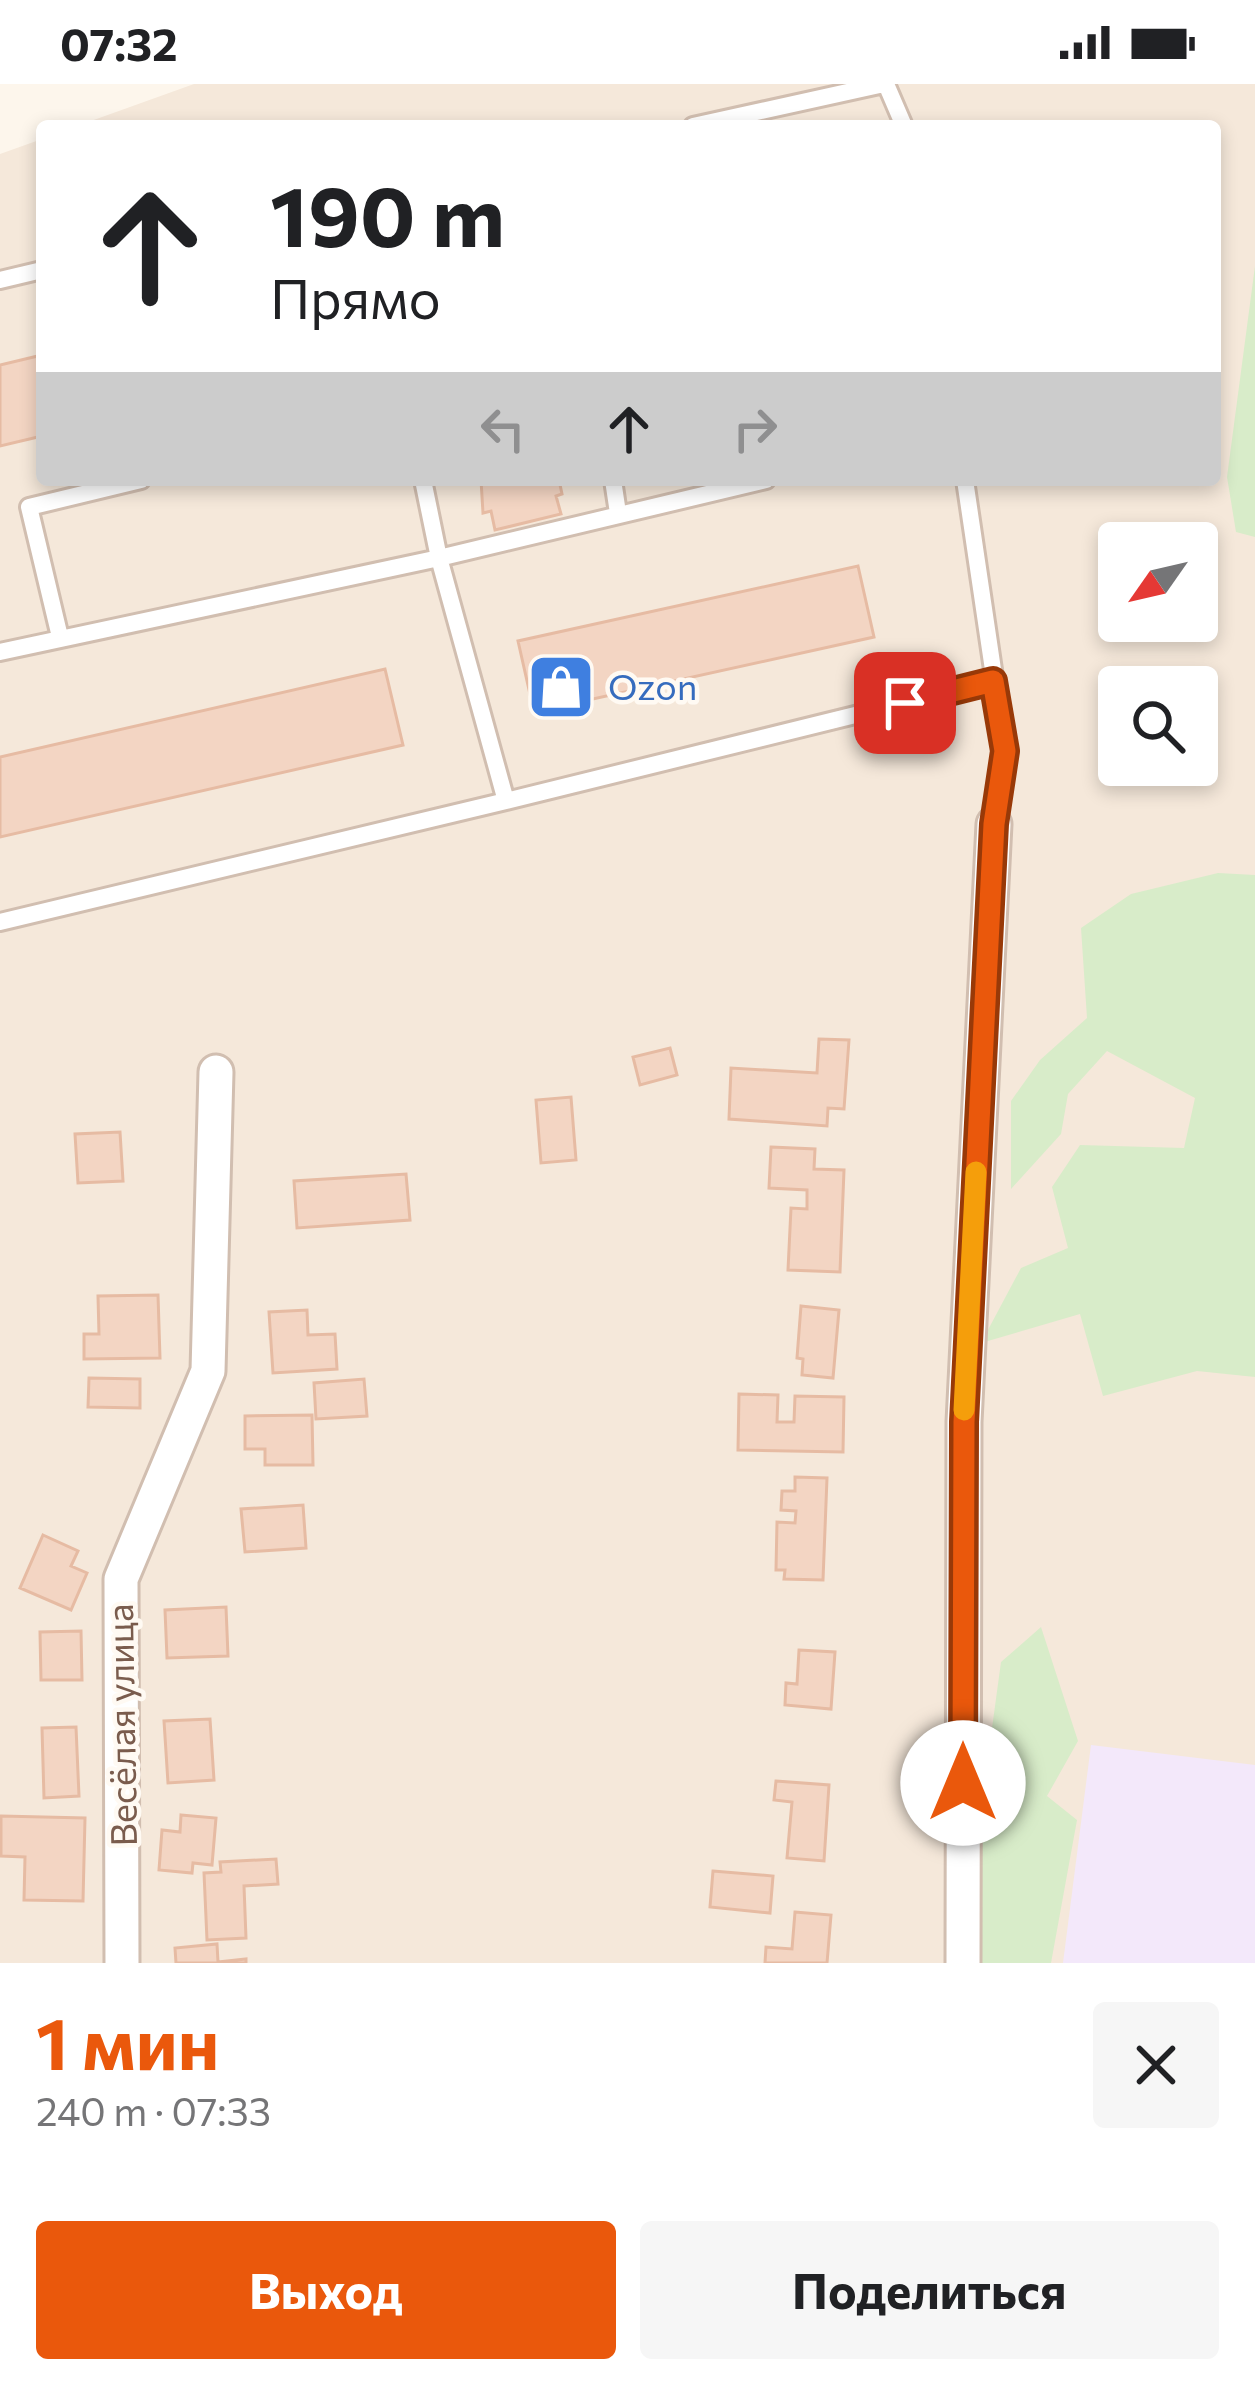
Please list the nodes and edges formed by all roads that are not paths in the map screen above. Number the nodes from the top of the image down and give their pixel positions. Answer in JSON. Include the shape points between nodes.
{"nodes":[{"id":1,"x":885,"y":84,"type":"edge"},
{"id":2,"x":720,"y":120,"type":"edge"},
{"id":3,"x":901,"y":120,"type":"edge"},
{"id":4,"x":36,"y":271,"type":"edge"},
{"id":5,"x":0,"y":280,"type":"edge"},
{"id":6,"x":116,"y":486,"type":"edge"},
{"id":7,"x":424,"y":486,"type":"edge"},
{"id":8,"x":614,"y":486,"type":"edge"},
{"id":9,"x":739,"y":486,"type":"edge"},
{"id":10,"x":966,"y":486,"type":"edge"},
{"id":11,"x":617,"y":513,"type":"junction"},
{"id":12,"x":440,"y":558,"type":"junction"},
{"id":13,"x":60,"y":637,"type":"junction"},
{"id":14,"x":0,"y":652,"type":"edge"},
{"id":15,"x":993,"y":681,"type":"junction"},
{"id":16,"x":506,"y":801,"type":"junction"},
{"id":17,"x":994,"y":824,"type":"joint"},
{"id":18,"x":0,"y":922,"type":"edge"},
{"id":19,"x":216,"y":1072,"type":"dead end"},
{"id":20,"x":122,"y":1963,"type":"edge"},
{"id":21,"x":962,"y":1963,"type":"edge"}],
"edges":[{"from":1,"to":2,"type":"lane"},
{"from":1,"to":3,"type":"lane"},
{"from":4,"to":5,"type":"lane"},
{"from":6,"to":13,"type":"lane","via":[[29,507]]},
{"from":7,"to":12,"type":"lane"},
{"from":8,"to":11,"type":"lane"},
{"from":9,"to":11,"type":"lane"},
{"from":10,"to":15,"type":"lane"},
{"from":11,"to":12,"type":"lane"},
{"from":12,"to":13,"type":"lane"},
{"from":12,"to":16,"type":"lane"},
{"from":13,"to":14,"type":"lane"},
{"from":15,"to":16,"type":"lane"},
{"from":15,"to":17,"type":"lane","via":[[1005,751]]},
{"from":16,"to":18,"type":"lane"},
{"from":17,"to":21,"type":"street","via":[[964,1422]]},
{"from":19,"to":20,"type":"street","name":"Весёлая улица","via":[[208,1371],[121,1580]]}]}
